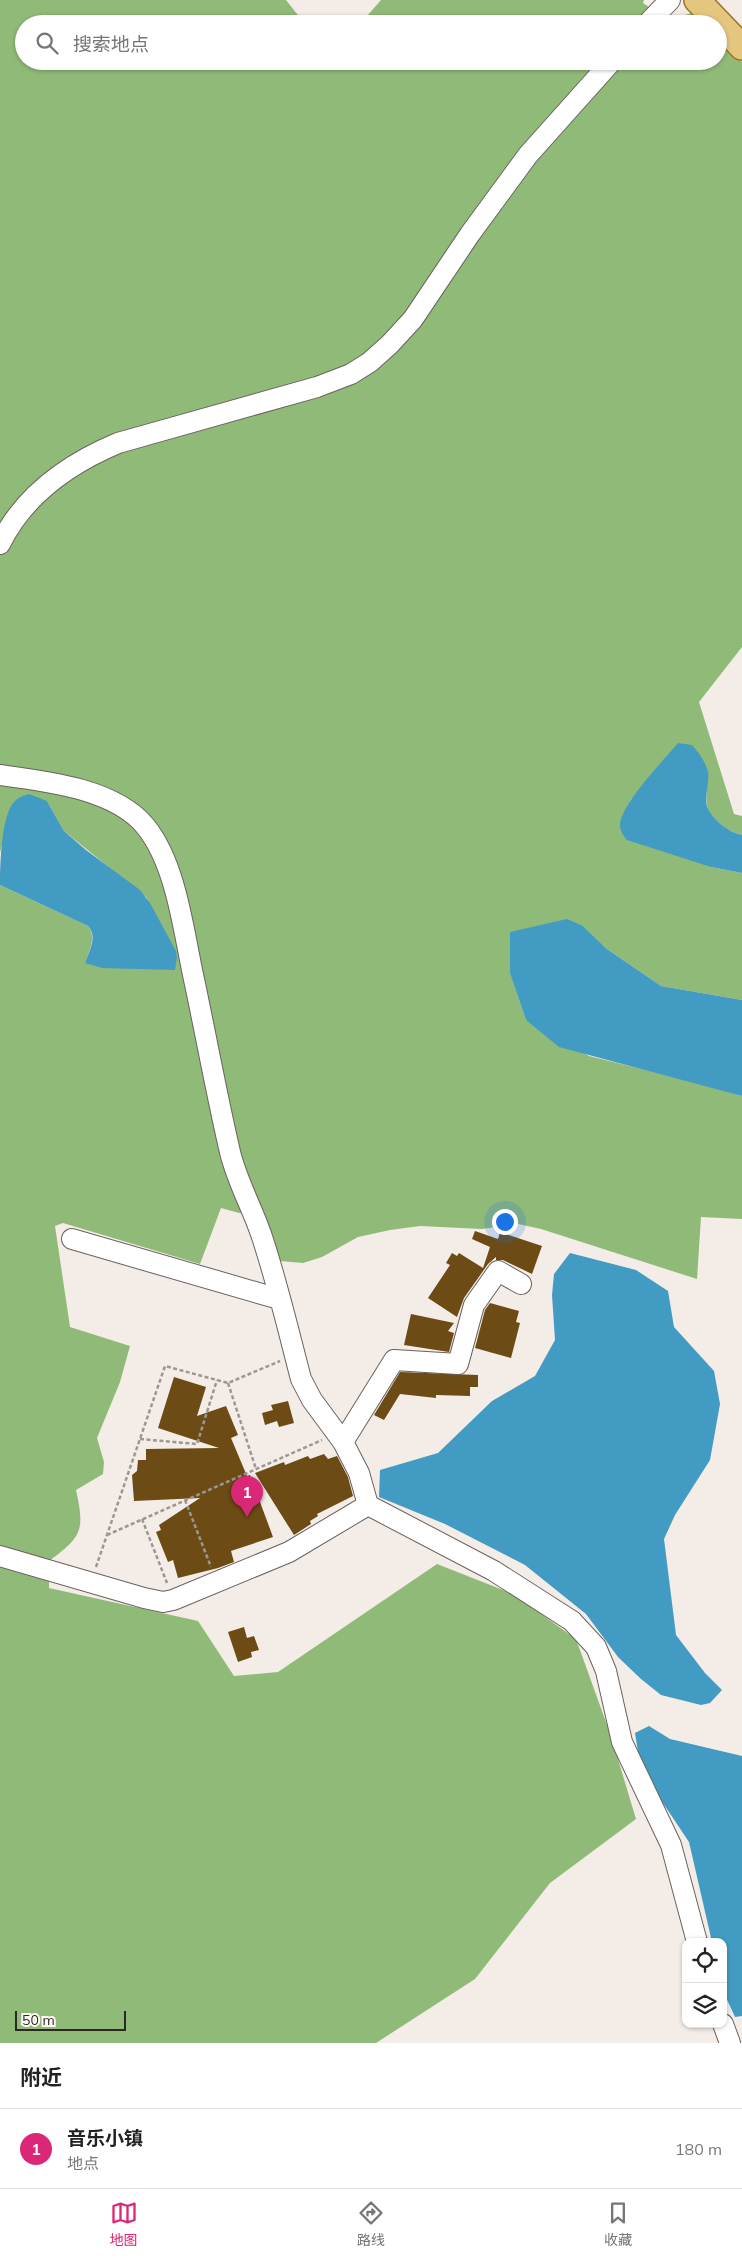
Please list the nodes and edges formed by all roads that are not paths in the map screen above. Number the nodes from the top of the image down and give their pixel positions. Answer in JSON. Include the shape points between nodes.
{"nodes":[{"id":1,"x":670,"y":0,"type":"edge"},
{"id":2,"x":697,"y":0,"type":"edge"},
{"id":3,"x":656,"y":15,"type":"edge"},
{"id":4,"x":711,"y":15,"type":"edge"},
{"id":5,"x":727,"y":31,"type":"edge"},
{"id":6,"x":742,"y":47,"type":"edge"},
{"id":7,"x":604,"y":70,"type":"edge"},
{"id":8,"x":0,"y":544,"type":"edge"},
{"id":9,"x":0,"y":775,"type":"edge"},
{"id":10,"x":72,"y":1239,"type":"dead end"},
{"id":11,"x":521,"y":1284,"type":"dead end"},
{"id":12,"x":279,"y":1299,"type":"junction"},
{"id":13,"x":340,"y":1438,"type":"junction"},
{"id":14,"x":368,"y":1505,"type":"junction"},
{"id":15,"x":0,"y":1556,"type":"edge"},
{"id":16,"x":696,"y":1938,"type":"edge"},
{"id":17,"x":724,"y":2028,"type":"edge"},
{"id":18,"x":730,"y":2043,"type":"edge"}],
"edges":[{"from":1,"to":3,"type":"street"},
{"from":2,"to":4,"type":"main road"},
{"from":5,"to":6,"type":"main road"},
{"from":7,"to":8,"type":"street","via":[[528,155],[413,319],[370,362],[351,374],[317,387],[118,443],[91,454],[71,465],[34,496]]},
{"from":9,"to":12,"type":"street","via":[[92,792],[133,813],[154,839],[166,862],[182,919],[230,1154],[263,1240]]},
{"from":10,"to":12,"type":"street"},
{"from":11,"to":13,"type":"street","via":[[498,1271],[474,1305],[458,1364],[394,1360]]},
{"from":12,"to":13,"type":"street","via":[[301,1379]]},
{"from":13,"to":14,"type":"street","via":[[358,1473]]},
{"from":14,"to":15,"type":"street","via":[[289,1552],[173,1600],[154,1601]]},
{"from":14,"to":16,"type":"street","via":[[494,1571],[572,1621],[596,1647],[606,1671],[622,1742],[671,1845]]},
{"from":17,"to":18,"type":"street"}]}
